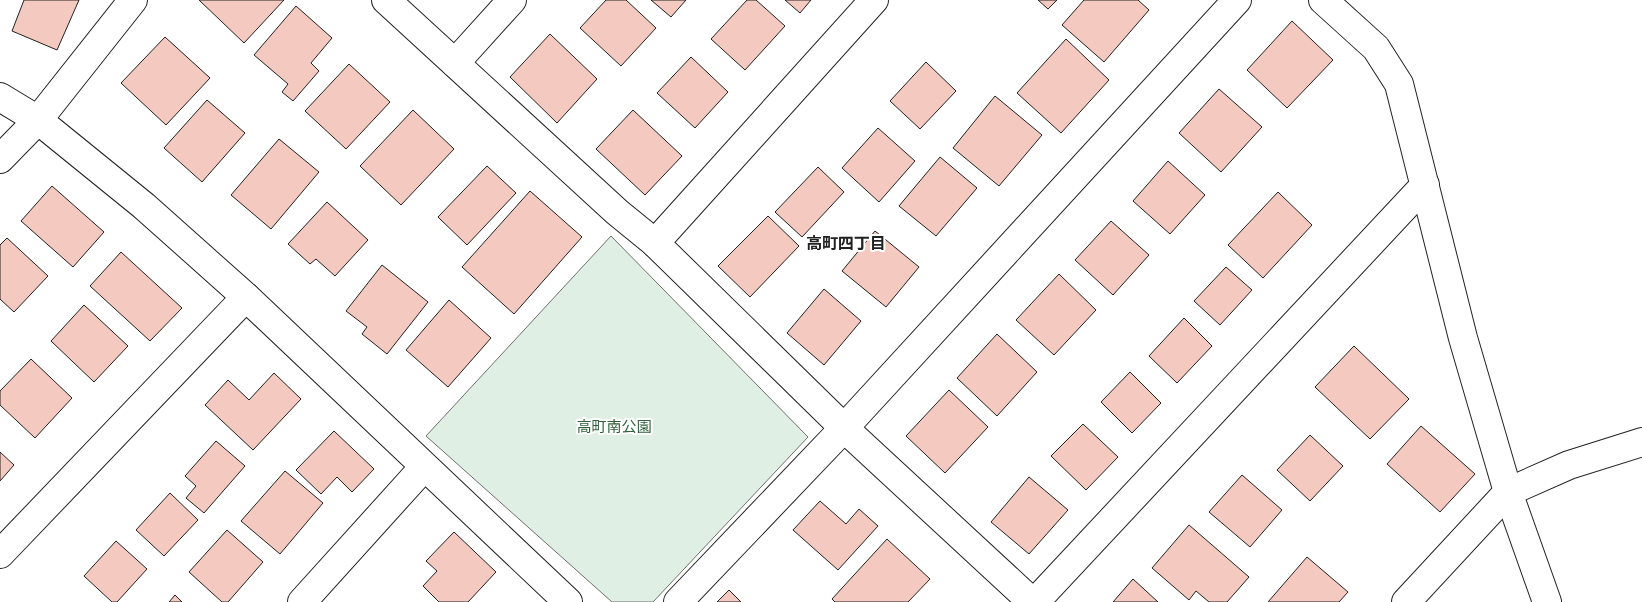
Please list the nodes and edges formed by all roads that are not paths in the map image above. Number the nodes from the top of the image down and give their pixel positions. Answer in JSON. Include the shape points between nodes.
{"nodes":[{"id":1,"x":133,"y":0,"type":"edge"},
{"id":2,"x":386,"y":0,"type":"edge"},
{"id":3,"x":512,"y":0,"type":"edge"},
{"id":4,"x":874,"y":0,"type":"edge"},
{"id":5,"x":1237,"y":0,"type":"edge"},
{"id":6,"x":1322,"y":0,"type":"edge"},
{"id":7,"x":455,"y":63,"type":"junction"},
{"id":8,"x":0,"y":97,"type":"edge"},
{"id":9,"x":38,"y":120,"type":"junction"},
{"id":10,"x":0,"y":159,"type":"edge"},
{"id":11,"x":1425,"y":185,"type":"junction"},
{"id":12,"x":654,"y":243,"type":"junction"},
{"id":13,"x":246,"y":297,"type":"junction"},
{"id":14,"x":844,"y":428,"type":"junction"},
{"id":15,"x":1642,"y":442,"type":"edge"},
{"id":16,"x":424,"y":467,"type":"junction"},
{"id":17,"x":1508,"y":492,"type":"junction"},
{"id":18,"x":0,"y":554,"type":"edge"},
{"id":19,"x":302,"y":602,"type":"edge"},
{"id":20,"x":568,"y":602,"type":"edge"},
{"id":21,"x":678,"y":602,"type":"edge"},
{"id":22,"x":1033,"y":602,"type":"edge"},
{"id":23,"x":1406,"y":602,"type":"edge"},
{"id":24,"x":1547,"y":602,"type":"edge"}],
"edges":[{"from":1,"to":9,"type":"street"},
{"from":2,"to":7,"type":"street"},
{"from":3,"to":7,"type":"street"},
{"from":4,"to":12,"type":"street"},
{"from":5,"to":14,"type":"street"},
{"from":6,"to":11,"type":"street","via":[[1376,48],[1400,84]]},
{"from":7,"to":12,"type":"street"},
{"from":8,"to":9,"type":"street"},
{"from":9,"to":10,"type":"street"},
{"from":9,"to":13,"type":"street","via":[[144,206]]},
{"from":11,"to":17,"type":"street","via":[[1463,338]]},
{"from":11,"to":22,"type":"street"},
{"from":12,"to":14,"type":"street"},
{"from":13,"to":16,"type":"street"},
{"from":13,"to":18,"type":"street"},
{"from":14,"to":21,"type":"street"},
{"from":14,"to":22,"type":"street"},
{"from":15,"to":17,"type":"street","via":[[1569,464]]},
{"from":16,"to":19,"type":"street"},
{"from":16,"to":20,"type":"street"},
{"from":17,"to":23,"type":"street"},
{"from":17,"to":24,"type":"street"}]}
